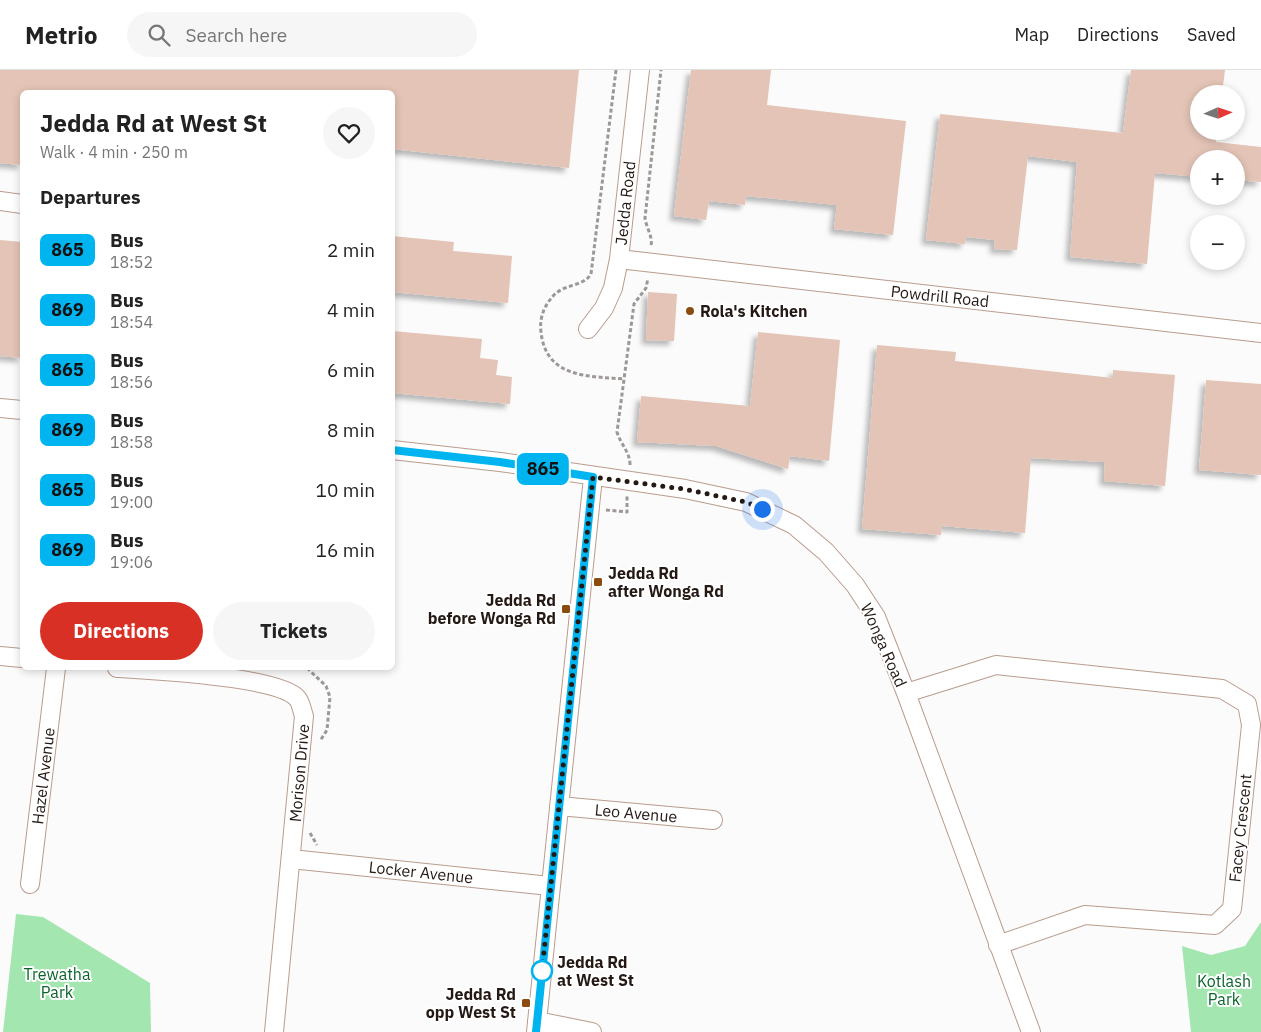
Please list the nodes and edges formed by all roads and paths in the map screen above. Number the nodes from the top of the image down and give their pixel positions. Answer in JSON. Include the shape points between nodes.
{"nodes":[{"id":1,"x":616,"y":70,"type":"edge"},
{"id":2,"x":640,"y":70,"type":"edge"},
{"id":3,"x":661,"y":70,"type":"edge"},
{"id":4,"x":0,"y":201,"type":"edge"},
{"id":5,"x":20,"y":204,"type":"edge"},
{"id":6,"x":652,"y":240,"type":"dead end"},
{"id":7,"x":620,"y":259,"type":"junction"},
{"id":8,"x":646,"y":288,"type":"dead end"},
{"id":9,"x":588,"y":329,"type":"dead end"},
{"id":10,"x":1261,"y":333,"type":"edge"},
{"id":11,"x":624,"y":379,"type":"junction"},
{"id":12,"x":0,"y":408,"type":"edge"},
{"id":13,"x":20,"y":410,"type":"edge"},
{"id":14,"x":395,"y":450,"type":"edge"},
{"id":15,"x":630,"y":463,"type":"dead end"},
{"id":16,"x":593,"y":477,"type":"junction"},
{"id":17,"x":626,"y":502,"type":"dead end"},
{"id":18,"x":603,"y":510,"type":"dead end"},
{"id":19,"x":0,"y":656,"type":"edge"},
{"id":20,"x":20,"y":658,"type":"edge"},
{"id":21,"x":56,"y":670,"type":"edge"},
{"id":22,"x":166,"y":670,"type":"edge"},
{"id":23,"x":190,"y":671,"type":"edge"},
{"id":24,"x":906,"y":693,"type":"junction"},
{"id":25,"x":559,"y":806,"type":"junction"},
{"id":26,"x":713,"y":820,"type":"dead end"},
{"id":27,"x":291,"y":859,"type":"junction"},
{"id":28,"x":30,"y":884,"type":"dead end"},
{"id":29,"x":550,"y":886,"type":"junction"},
{"id":30,"x":998,"y":945,"type":"junction"},
{"id":31,"x":537,"y":1026,"type":"edge"},
{"id":32,"x":274,"y":1032,"type":"edge"},
{"id":33,"x":592,"y":1032,"type":"edge"},
{"id":34,"x":1031,"y":1032,"type":"edge"}],
"edges":[{"from":1,"to":11,"type":"path","via":[[591,274],[583,282],[557,292],[544,309],[540,325],[546,352],[559,366],[580,375]]},
{"from":2,"to":7,"type":"street","name":"Jedda Road"},
{"from":3,"to":6,"type":"path","via":[[645,218]]},
{"from":4,"to":5,"type":"street"},
{"from":7,"to":9,"type":"street","name":"Jedda Road","via":[[614,288]]},
{"from":7,"to":10,"type":"street","name":"Powdrill Road"},
{"from":8,"to":11,"type":"path","via":[[634,304]]},
{"from":11,"to":15,"type":"path","via":[[618,432],[621,443],[628,450]]},
{"from":12,"to":13,"type":"street"},
{"from":14,"to":16,"type":"street","name":"Wonga Road"},
{"from":16,"to":24,"type":"street","name":"Wonga Road","via":[[684,489],[746,502],[794,525],[826,552],[855,584],[876,618]]},
{"from":16,"to":25,"type":"street"},
{"from":17,"to":18,"type":"path","via":[[627,512]]},
{"from":19,"to":20,"type":"street"},
{"from":21,"to":28,"type":"street","name":"Hazel Avenue"},
{"from":22,"to":23,"type":"street","name":"Morison Drive"},
{"from":23,"to":27,"type":"street","name":"Morison Drive","via":[[281,688],[298,698],[304,716]]},
{"from":24,"to":30,"type":"street","name":"Wonga Road"},
{"from":24,"to":30,"type":"street","name":"Facey Crescent","via":[[996,665],[1222,689],[1247,704],[1251,725],[1232,909],[1215,925],[1085,915]]},
{"from":25,"to":26,"type":"street","name":"Leo Avenue"},
{"from":25,"to":29,"type":"street"},
{"from":27,"to":29,"type":"street","name":"Locker Avenue"},
{"from":27,"to":32,"type":"street","name":"Morison Drive"},
{"from":29,"to":31,"type":"street"},
{"from":30,"to":34,"type":"street","name":"Wonga Road"},
{"from":31,"to":33,"type":"street"}]}
